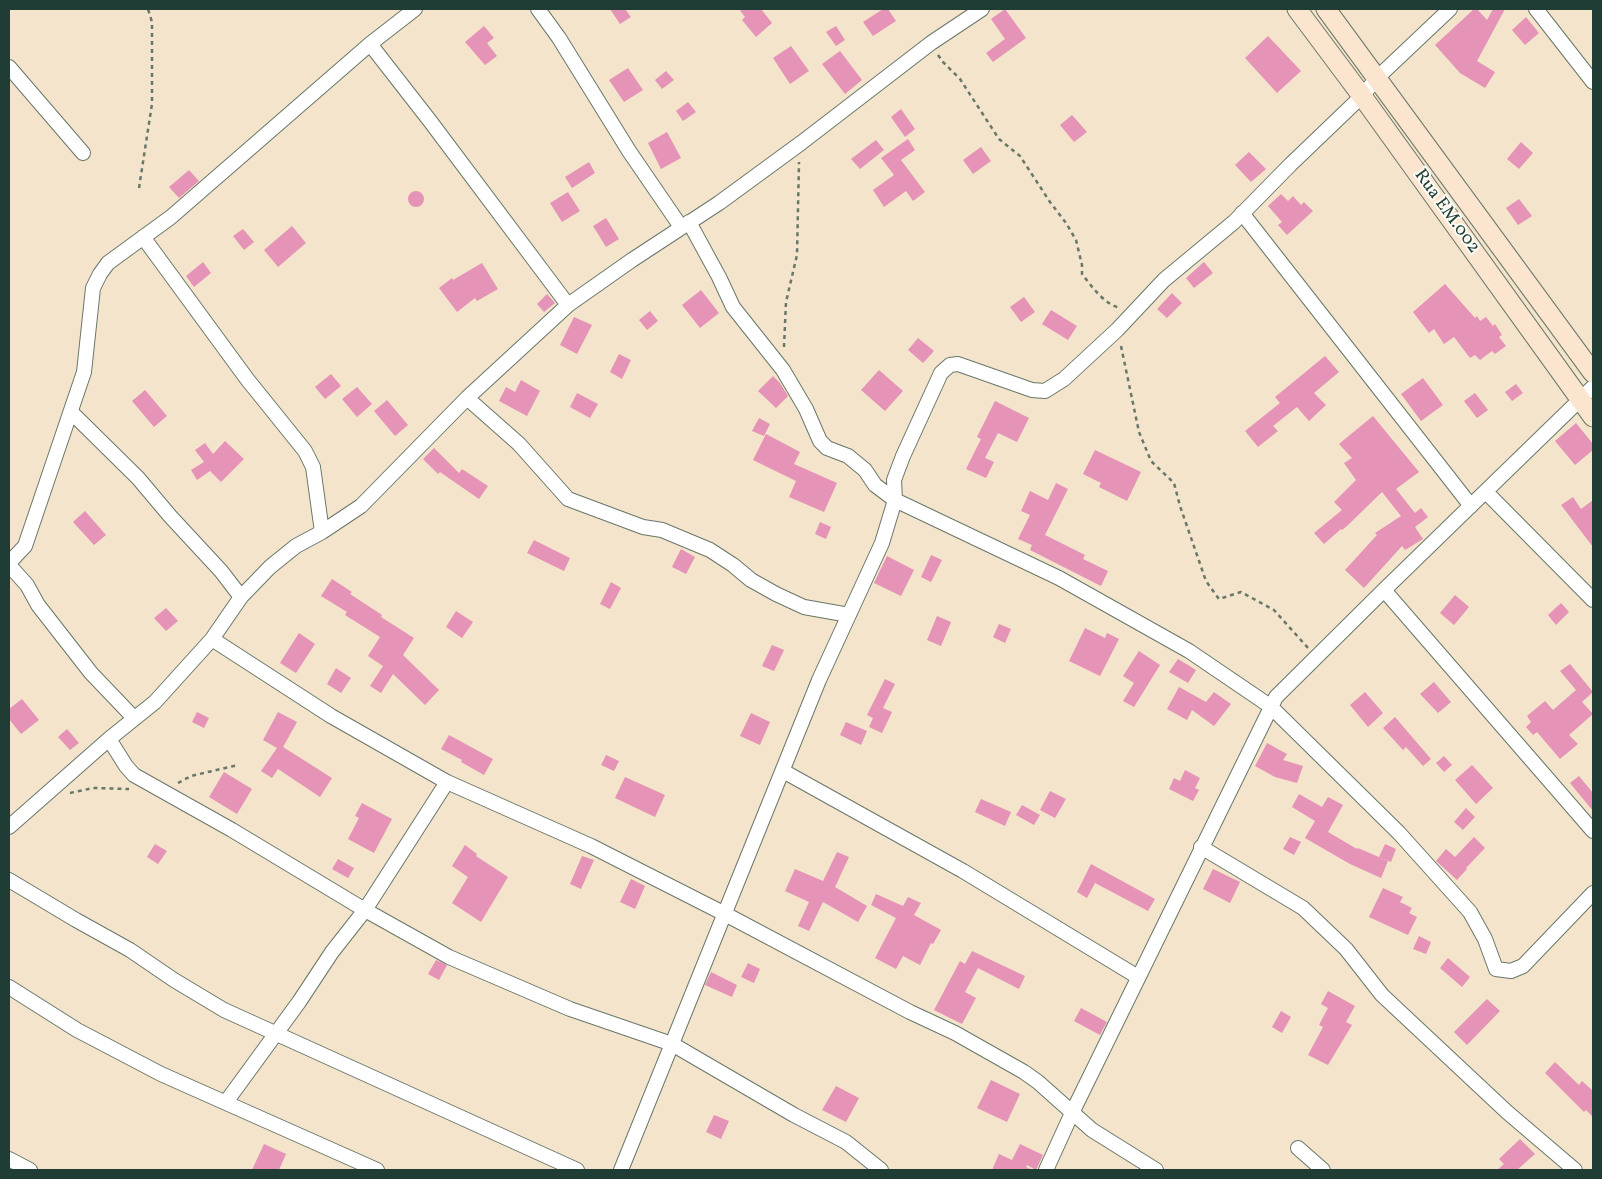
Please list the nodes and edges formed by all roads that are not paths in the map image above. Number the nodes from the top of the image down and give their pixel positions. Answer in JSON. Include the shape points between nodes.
{"nodes":[{"id":1,"x":415,"y":9,"type":"edge"},
{"id":2,"x":538,"y":9,"type":"edge"},
{"id":3,"x":982,"y":9,"type":"edge"},
{"id":4,"x":1297,"y":9,"type":"edge"},
{"id":5,"x":1326,"y":9,"type":"edge"},
{"id":6,"x":1450,"y":9,"type":"edge"},
{"id":7,"x":1536,"y":9,"type":"edge"},
{"id":8,"x":370,"y":44,"type":"junction"},
{"id":9,"x":9,"y":67,"type":"edge"},
{"id":10,"x":1378,"y":78,"type":"junction"},
{"id":11,"x":1593,"y":82,"type":"edge"},
{"id":12,"x":1362,"y":96,"type":"junction"},
{"id":13,"x":83,"y":154,"type":"dead end"},
{"id":14,"x":1242,"y":213,"type":"junction"},
{"id":15,"x":685,"y":225,"type":"junction"},
{"id":16,"x":143,"y":237,"type":"junction"},
{"id":17,"x":568,"y":305,"type":"junction"},
{"id":18,"x":1593,"y":373,"type":"edge"},
{"id":19,"x":1587,"y":394,"type":"edge"},
{"id":20,"x":467,"y":398,"type":"junction"},
{"id":21,"x":71,"y":412,"type":"junction"},
{"id":22,"x":1593,"y":417,"type":"edge"},
{"id":23,"x":1486,"y":492,"type":"junction"},
{"id":24,"x":895,"y":500,"type":"junction"},
{"id":25,"x":1472,"y":506,"type":"junction"},
{"id":26,"x":322,"y":532,"type":"junction"},
{"id":27,"x":9,"y":564,"type":"edge"},
{"id":28,"x":1384,"y":590,"type":"junction"},
{"id":29,"x":241,"y":597,"type":"junction"},
{"id":30,"x":1593,"y":600,"type":"edge"},
{"id":31,"x":849,"y":615,"type":"junction"},
{"id":32,"x":212,"y":639,"type":"junction"},
{"id":33,"x":1270,"y":706,"type":"junction"},
{"id":34,"x":134,"y":718,"type":"junction"},
{"id":35,"x":109,"y":739,"type":"junction"},
{"id":36,"x":783,"y":771,"type":"junction"},
{"id":37,"x":447,"y":782,"type":"junction"},
{"id":38,"x":9,"y":827,"type":"edge"},
{"id":39,"x":1593,"y":831,"type":"edge"},
{"id":40,"x":1202,"y":847,"type":"junction"},
{"id":41,"x":9,"y":880,"type":"edge"},
{"id":42,"x":1593,"y":893,"type":"edge"},
{"id":43,"x":365,"y":910,"type":"junction"},
{"id":44,"x":725,"y":914,"type":"junction"},
{"id":45,"x":1138,"y":977,"type":"junction"},
{"id":46,"x":9,"y":987,"type":"edge"},
{"id":47,"x":276,"y":1034,"type":"junction"},
{"id":48,"x":672,"y":1044,"type":"junction"},
{"id":49,"x":226,"y":1102,"type":"junction"},
{"id":50,"x":1072,"y":1112,"type":"junction"},
{"id":51,"x":1298,"y":1148,"type":"dead end"},
{"id":52,"x":9,"y":1159,"type":"edge"},
{"id":53,"x":30,"y":1170,"type":"edge"},
{"id":54,"x":377,"y":1170,"type":"edge"},
{"id":55,"x":576,"y":1170,"type":"edge"},
{"id":56,"x":621,"y":1170,"type":"edge"},
{"id":57,"x":880,"y":1170,"type":"edge"},
{"id":58,"x":1046,"y":1170,"type":"edge"},
{"id":59,"x":1156,"y":1170,"type":"edge"},
{"id":60,"x":1323,"y":1170,"type":"edge"},
{"id":61,"x":1575,"y":1170,"type":"edge"}],
"edges":[{"from":1,"to":8,"type":"street"},
{"from":2,"to":15,"type":"street","via":[[629,151]]},
{"from":3,"to":15,"type":"street"},
{"from":4,"to":12,"type":"street","name":"Rua EM.002"},
{"from":5,"to":10,"type":"street","name":"Rua EM.002"},
{"from":6,"to":10,"type":"street"},
{"from":7,"to":11,"type":"street"},
{"from":8,"to":16,"type":"street"},
{"from":8,"to":17,"type":"street"},
{"from":9,"to":13,"type":"street"},
{"from":10,"to":12,"type":"street"},
{"from":10,"to":18,"type":"street","name":"Rua EM.002"},
{"from":12,"to":14,"type":"street"},
{"from":12,"to":19,"type":"street","name":"Rua EM.002"},
{"from":14,"to":24,"type":"street","via":[[1164,280],[1064,379],[1045,391],[1032,390],[958,364],[950,365],[941,373],[903,456],[894,480]]},
{"from":14,"to":25,"type":"street"},
{"from":15,"to":17,"type":"street"},
{"from":15,"to":24,"type":"street","via":[[720,277],[733,307],[783,370],[820,441],[827,448],[848,456],[865,470],[875,485]]},
{"from":16,"to":21,"type":"street","via":[[108,263],[93,288],[84,372]]},
{"from":16,"to":26,"type":"street","via":[[247,379],[306,451],[313,467]]},
{"from":17,"to":20,"type":"street"},
{"from":19,"to":22,"type":"street","name":"Rua EM.002"},
{"from":19,"to":23,"type":"street"},
{"from":20,"to":26,"type":"street","via":[[362,506]]},
{"from":20,"to":31,"type":"street","via":[[519,444],[568,499],[643,527],[662,530],[710,550],[751,580],[804,607]]},
{"from":21,"to":27,"type":"street","via":[[25,546]]},
{"from":21,"to":29,"type":"street","via":[[138,478],[222,571]]},
{"from":23,"to":25,"type":"street"},
{"from":23,"to":30,"type":"street"},
{"from":24,"to":31,"type":"street","via":[[882,543]]},
{"from":24,"to":33,"type":"street","via":[[1059,578],[1189,651]]},
{"from":25,"to":28,"type":"street"},
{"from":26,"to":29,"type":"street","via":[[296,546]]},
{"from":27,"to":34,"type":"street","via":[[92,672]]},
{"from":28,"to":33,"type":"street"},
{"from":28,"to":39,"type":"street"},
{"from":29,"to":32,"type":"street"},
{"from":31,"to":36,"type":"street"},
{"from":32,"to":34,"type":"street","via":[[155,702]]},
{"from":32,"to":37,"type":"street","via":[[331,716]]},
{"from":33,"to":40,"type":"street"},
{"from":33,"to":42,"type":"street","via":[[1399,834],[1470,912],[1496,969],[1511,971],[1523,966]]},
{"from":34,"to":35,"type":"street"},
{"from":35,"to":38,"type":"street"},
{"from":35,"to":43,"type":"street","via":[[134,775]]},
{"from":36,"to":44,"type":"street"},
{"from":36,"to":45,"type":"street","via":[[963,871]]},
{"from":37,"to":43,"type":"street"},
{"from":37,"to":44,"type":"street","via":[[591,846]]},
{"from":40,"to":45,"type":"street"},
{"from":40,"to":61,"type":"street","via":[[1303,908],[1346,949],[1382,995],[1507,1112]]},
{"from":41,"to":47,"type":"street","via":[[130,950],[224,1010]]},
{"from":43,"to":47,"type":"street"},
{"from":43,"to":48,"type":"street","via":[[449,957],[510,984],[570,1009]]},
{"from":44,"to":48,"type":"street"},
{"from":44,"to":50,"type":"street","via":[[1024,1072]]},
{"from":45,"to":50,"type":"street"},
{"from":46,"to":49,"type":"street","via":[[77,1030],[161,1074]]},
{"from":47,"to":49,"type":"street"},
{"from":47,"to":55,"type":"street"},
{"from":48,"to":56,"type":"street"},
{"from":48,"to":57,"type":"street","via":[[846,1142]]},
{"from":49,"to":54,"type":"street"},
{"from":50,"to":58,"type":"street"},
{"from":50,"to":59,"type":"street","via":[[1092,1130]]},
{"from":51,"to":60,"type":"street"},
{"from":52,"to":53,"type":"street"}]}
